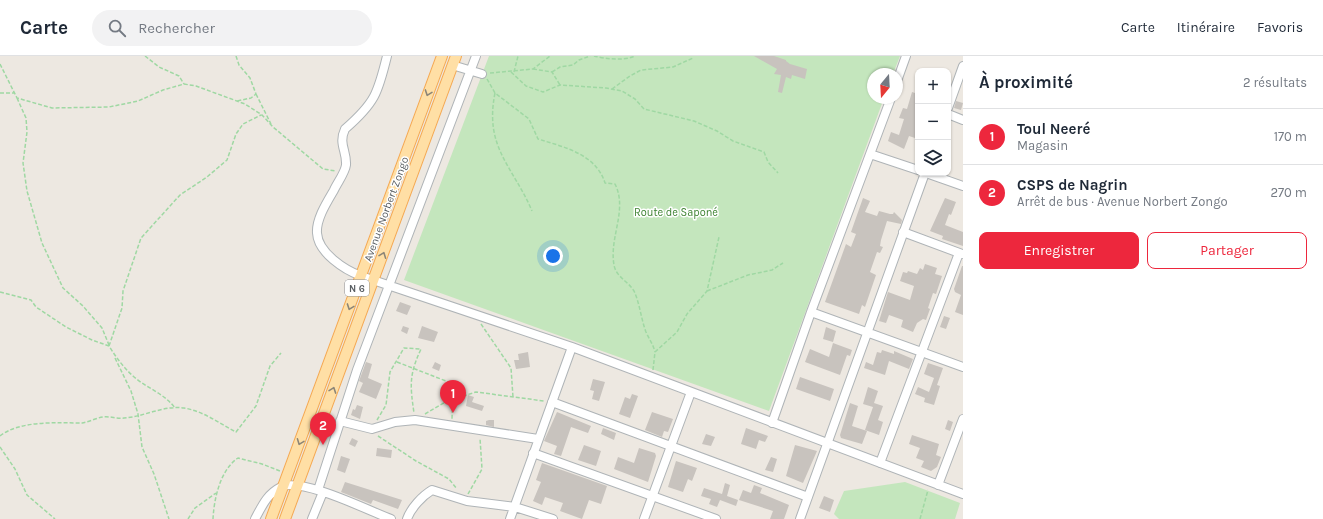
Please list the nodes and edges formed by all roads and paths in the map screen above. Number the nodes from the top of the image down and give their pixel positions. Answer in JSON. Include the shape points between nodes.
{"nodes":[{"id":1,"x":145,"y":56,"type":"edge"},
{"id":2,"x":236,"y":56,"type":"edge"},
{"id":3,"x":387,"y":56,"type":"edge"},
{"id":4,"x":442,"y":56,"type":"edge"},
{"id":5,"x":476,"y":56,"type":"edge"},
{"id":6,"x":518,"y":56,"type":"edge"},
{"id":7,"x":550,"y":56,"type":"edge"},
{"id":8,"x":590,"y":56,"type":"edge"},
{"id":9,"x":594,"y":56,"type":"edge"},
{"id":10,"x":635,"y":56,"type":"edge"},
{"id":11,"x":906,"y":56,"type":"edge"},
{"id":12,"x":693,"y":58,"type":"dead end"},
{"id":13,"x":454,"y":61,"type":"edge"},
{"id":14,"x":0,"y":64,"type":"edge"},
{"id":15,"x":963,"y":66,"type":"edge"},
{"id":16,"x":902,"y":68,"type":"edge"},
{"id":17,"x":533,"y":69,"type":"junction"},
{"id":18,"x":470,"y":70,"type":"junction"},
{"id":19,"x":511,"y":72,"type":"junction"},
{"id":20,"x":514,"y":72,"type":"junction"},
{"id":21,"x":552,"y":72,"type":"junction"},
{"id":22,"x":482,"y":74,"type":"junction"},
{"id":23,"x":184,"y":84,"type":"junction"},
{"id":24,"x":560,"y":85,"type":"junction"},
{"id":25,"x":612,"y":89,"type":"junction"},
{"id":26,"x":0,"y":92,"type":"edge"},
{"id":27,"x":14,"y":93,"type":"junction"},
{"id":28,"x":495,"y":93,"type":"junction"},
{"id":29,"x":256,"y":94,"type":"junction"},
{"id":30,"x":17,"y":98,"type":"junction"},
{"id":31,"x":237,"y":101,"type":"junction"},
{"id":32,"x":889,"y":104,"type":"edge"},
{"id":33,"x":949,"y":104,"type":"edge"},
{"id":34,"x":262,"y":115,"type":"junction"},
{"id":35,"x":951,"y":115,"type":"edge"},
{"id":36,"x":963,"y":120,"type":"edge"},
{"id":37,"x":273,"y":127,"type":"junction"},
{"id":38,"x":870,"y":154,"type":"junction"},
{"id":39,"x":915,"y":169,"type":"edge"},
{"id":40,"x":343,"y":172,"type":"junction"},
{"id":41,"x":778,"y":173,"type":"dead end"},
{"id":42,"x":924,"y":176,"type":"edge"},
{"id":43,"x":934,"y":176,"type":"edge"},
{"id":44,"x":963,"y":186,"type":"edge"},
{"id":45,"x":532,"y":211,"type":"dead end"},
{"id":46,"x":903,"y":232,"type":"junction"},
{"id":47,"x":719,"y":237,"type":"dead end"},
{"id":48,"x":961,"y":253,"type":"edge"},
{"id":49,"x":784,"y":263,"type":"dead end"},
{"id":50,"x":361,"y":276,"type":"junction"},
{"id":51,"x":373,"y":280,"type":"junction"},
{"id":52,"x":389,"y":286,"type":"junction"},
{"id":53,"x":707,"y":291,"type":"junction"},
{"id":54,"x":0,"y":292,"type":"edge"},
{"id":55,"x":811,"y":312,"type":"junction"},
{"id":56,"x":475,"y":315,"type":"junction"},
{"id":57,"x":868,"y":332,"type":"junction"},
{"id":58,"x":109,"y":346,"type":"junction"},
{"id":59,"x":572,"y":347,"type":"junction"},
{"id":60,"x":922,"y":351,"type":"junction"},
{"id":61,"x":655,"y":352,"type":"junction"},
{"id":62,"x":281,"y":353,"type":"dead end"},
{"id":63,"x":114,"y":354,"type":"junction"},
{"id":64,"x":396,"y":362,"type":"junction"},
{"id":65,"x":963,"y":367,"type":"edge"},
{"id":66,"x":412,"y":369,"type":"junction"},
{"id":67,"x":651,"y":377,"type":"junction"},
{"id":68,"x":691,"y":392,"type":"junction"},
{"id":69,"x":513,"y":397,"type":"junction"},
{"id":70,"x":452,"y":400,"type":"junction"},
{"id":71,"x":552,"y":402,"type":"junction"},
{"id":72,"x":175,"y":409,"type":"junction"},
{"id":73,"x":138,"y":414,"type":"junction"},
{"id":74,"x":963,"y":419,"type":"edge"},
{"id":75,"x":415,"y":420,"type":"junction"},
{"id":76,"x":340,"y":421,"type":"junction"},
{"id":77,"x":772,"y":423,"type":"junction"},
{"id":78,"x":456,"y":426,"type":"junction"},
{"id":79,"x":372,"y":429,"type":"junction"},
{"id":80,"x":482,"y":430,"type":"junction"},
{"id":81,"x":0,"y":436,"type":"edge"},
{"id":82,"x":538,"y":439,"type":"junction"},
{"id":83,"x":828,"y":444,"type":"junction"},
{"id":84,"x":671,"y":445,"type":"junction"},
{"id":85,"x":0,"y":447,"type":"edge"},
{"id":86,"x":534,"y":453,"type":"junction"},
{"id":87,"x":880,"y":463,"type":"junction"},
{"id":88,"x":280,"y":471,"type":"dead end"},
{"id":89,"x":930,"y":482,"type":"junction"},
{"id":90,"x":938,"y":485,"type":"junction"},
{"id":91,"x":283,"y":486,"type":"junction"},
{"id":92,"x":298,"y":486,"type":"junction"},
{"id":93,"x":218,"y":491,"type":"junction"},
{"id":94,"x":321,"y":491,"type":"junction"},
{"id":95,"x":963,"y":494,"type":"edge"},
{"id":96,"x":653,"y":496,"type":"junction"},
{"id":97,"x":808,"y":496,"type":"junction"},
{"id":98,"x":465,"y":499,"type":"junction"},
{"id":99,"x":515,"y":507,"type":"junction"},
{"id":100,"x":382,"y":517,"type":"edge"},
{"id":101,"x":55,"y":519,"type":"edge"},
{"id":102,"x":169,"y":519,"type":"edge"},
{"id":103,"x":188,"y":519,"type":"edge"},
{"id":104,"x":213,"y":519,"type":"edge"},
{"id":105,"x":255,"y":519,"type":"edge"},
{"id":106,"x":271,"y":519,"type":"edge"},
{"id":107,"x":286,"y":519,"type":"edge"},
{"id":108,"x":312,"y":519,"type":"edge"},
{"id":109,"x":392,"y":519,"type":"edge"},
{"id":110,"x":407,"y":519,"type":"edge"},
{"id":111,"x":510,"y":519,"type":"edge"},
{"id":112,"x":553,"y":519,"type":"edge"},
{"id":113,"x":644,"y":519,"type":"edge"},
{"id":114,"x":716,"y":519,"type":"edge"},
{"id":115,"x":800,"y":519,"type":"edge"},
{"id":116,"x":920,"y":519,"type":"edge"}],
"edges":[{"from":1,"to":23,"type":"path","via":[[159,67],[179,76]]},
{"from":2,"to":29,"type":"path","via":[[239,65],[250,78]]},
{"from":3,"to":40,"type":"street","via":[[378,92],[343,134],[341,140],[346,165]]},
{"from":4,"to":50,"type":"main road","name":"Avenue Norbert Zongo","number":"N 6","one_way":true},
{"from":5,"to":18,"type":"street"},
{"from":6,"to":20,"type":"path"},
{"from":7,"to":17,"type":"path"},
{"from":8,"to":21,"type":"path"},
{"from":9,"to":10,"type":"path","via":[[605,59],[628,59]]},
{"from":11,"to":16,"type":"street"},
{"from":12,"to":25,"type":"path","via":[[673,67],[641,70]]},
{"from":13,"to":18,"type":"street"},
{"from":51,"to":13,"type":"main road","name":"Avenue Norbert Zongo","number":"N 6","one_way":true},
{"from":14,"to":27,"type":"path"},
{"from":15,"to":33,"type":"street"},
{"from":17,"to":20,"type":"path"},
{"from":17,"to":21,"type":"path"},
{"from":18,"to":22,"type":"street"},
{"from":18,"to":52,"type":"street"},
{"from":19,"to":20,"type":"path"},
{"from":19,"to":22,"type":"path"},
{"from":19,"to":24,"type":"path","via":[[526,86],[543,92]]},
{"from":21,"to":24,"type":"path"},
{"from":22,"to":28,"type":"path","via":[[486,75]]},
{"from":23,"to":30,"type":"path","via":[[138,101],[109,107],[52,108]]},
{"from":23,"to":31,"type":"path"},
{"from":24,"to":25,"type":"path"},
{"from":25,"to":41,"type":"path","via":[[622,91],[635,99],[644,109],[694,121],[717,130],[733,141],[764,152],[768,162]]},
{"from":26,"to":27,"type":"path"},
{"from":27,"to":30,"type":"path"},
{"from":28,"to":45,"type":"path","via":[[492,121],[496,145]]},
{"from":28,"to":61,"type":"path","via":[[529,119],[538,139],[583,155],[596,167],[605,183],[615,184],[619,193],[620,213],[613,253],[614,266],[633,291]]},
{"from":29,"to":31,"type":"path"},
{"from":29,"to":37,"type":"path"},
{"from":30,"to":58,"type":"path","via":[[26,118],[23,163],[27,191],[42,242],[64,288],[102,328]]},
{"from":31,"to":34,"type":"path"},
{"from":32,"to":38,"type":"street"},
{"from":34,"to":37,"type":"path"},
{"from":34,"to":58,"type":"path","via":[[243,124],[236,134],[227,160],[180,195],[141,238],[123,291],[122,308]]},
{"from":35,"to":36,"type":"street"},
{"from":37,"to":40,"type":"path","via":[[323,169]]},
{"from":38,"to":39,"type":"street"},
{"from":38,"to":55,"type":"street"},
{"from":40,"to":50,"type":"street","via":[[320,217],[316,233],[324,250],[339,265]]},
{"from":42,"to":46,"type":"street"},
{"from":43,"to":44,"type":"street"},
{"from":46,"to":48,"type":"street"},
{"from":46,"to":57,"type":"street"},
{"from":47,"to":53,"type":"path"},
{"from":48,"to":60,"type":"street"},
{"from":49,"to":53,"type":"path","via":[[772,270],[748,275]]},
{"from":50,"to":51,"type":"street"},
{"from":50,"to":91,"type":"main road","name":"Avenue Norbert Zongo","number":"N 6","one_way":true},
{"from":51,"to":52,"type":"street"},
{"from":92,"to":51,"type":"main road","name":"Avenue Norbert Zongo","number":"N 6","one_way":true},
{"from":52,"to":56,"type":"street"},
{"from":52,"to":76,"type":"street"},
{"from":53,"to":61,"type":"path","via":[[687,314],[678,332]]},
{"from":54,"to":58,"type":"path","via":[[31,300],[36,307],[66,327]]},
{"from":55,"to":57,"type":"street"},
{"from":55,"to":77,"type":"street"},
{"from":56,"to":59,"type":"street"},
{"from":56,"to":69,"type":"path","via":[[511,368]]},
{"from":57,"to":60,"type":"street"},
{"from":57,"to":83,"type":"street"},
{"from":58,"to":63,"type":"path"},
{"from":59,"to":67,"type":"street"},
{"from":59,"to":71,"type":"street"},
{"from":60,"to":65,"type":"street"},
{"from":60,"to":87,"type":"street"},
{"from":61,"to":67,"type":"path"},
{"from":62,"to":72,"type":"path","via":[[270,366],[256,406],[236,432],[201,413],[183,408]]},
{"from":63,"to":72,"type":"path","via":[[133,377],[169,401]]},
{"from":63,"to":73,"type":"path","via":[[131,391]]},
{"from":64,"to":66,"type":"path"},
{"from":64,"to":66,"type":"path","via":[[404,348],[420,349]]},
{"from":64,"to":79,"type":"path","via":[[390,372],[386,405]]},
{"from":66,"to":70,"type":"path","via":[[453,386]]},
{"from":66,"to":75,"type":"path","via":[[410,384]]},
{"from":67,"to":68,"type":"street"},
{"from":68,"to":77,"type":"street"},
{"from":68,"to":84,"type":"street"},
{"from":69,"to":70,"type":"path","via":[[476,392]]},
{"from":69,"to":71,"type":"path"},
{"from":70,"to":75,"type":"path"},
{"from":70,"to":78,"type":"path","via":[[451,415]]},
{"from":71,"to":82,"type":"street"},
{"from":71,"to":84,"type":"street"},
{"from":72,"to":73,"type":"path"},
{"from":73,"to":81,"type":"path","via":[[125,418],[102,417],[84,423],[22,426],[8,429]]},
{"from":73,"to":102,"type":"path","via":[[142,447]]},
{"from":74,"to":90,"type":"street"},
{"from":75,"to":78,"type":"street"},
{"from":75,"to":79,"type":"street","via":[[395,422]]},
{"from":76,"to":79,"type":"street"},
{"from":76,"to":94,"type":"street"},
{"from":77,"to":83,"type":"street"},
{"from":78,"to":80,"type":"street"},
{"from":79,"to":98,"type":"path","via":[[377,436],[409,457],[449,479]]},
{"from":80,"to":82,"type":"street"},
{"from":80,"to":98,"type":"path","via":[[482,469]]},
{"from":82,"to":86,"type":"street"},
{"from":83,"to":87,"type":"street"},
{"from":83,"to":97,"type":"street"},
{"from":84,"to":96,"type":"street"},
{"from":84,"to":97,"type":"street"},
{"from":85,"to":101,"type":"path","via":[[28,495]]},
{"from":86,"to":96,"type":"street"},
{"from":86,"to":99,"type":"street"},
{"from":87,"to":89,"type":"street"},
{"from":88,"to":93,"type":"path","via":[[238,458],[231,463]]},
{"from":89,"to":90,"type":"street"},
{"from":89,"to":116,"type":"path"},
{"from":90,"to":95,"type":"street"},
{"from":91,"to":92,"type":"street"},
{"from":91,"to":105,"type":"street","via":[[266,498]]},
{"from":91,"to":106,"type":"main road","name":"Avenue Norbert Zongo","number":"N 6"},
{"from":92,"to":94,"type":"street"},
{"from":92,"to":107,"type":"main road","name":"Avenue Norbert Zongo","number":"N 6"},
{"from":93,"to":103,"type":"path","via":[[195,508]]},
{"from":93,"to":104,"type":"path","via":[[214,502]]},
{"from":94,"to":100,"type":"street"},
{"from":94,"to":108,"type":"street"},
{"from":96,"to":113,"type":"street"},
{"from":96,"to":114,"type":"street"},
{"from":97,"to":115,"type":"street"},
{"from":98,"to":99,"type":"street"},
{"from":98,"to":110,"type":"street","via":[[432,490],[411,508]]},
{"from":99,"to":111,"type":"street"},
{"from":99,"to":112,"type":"street"},
{"from":100,"to":109,"type":"street"}]}
